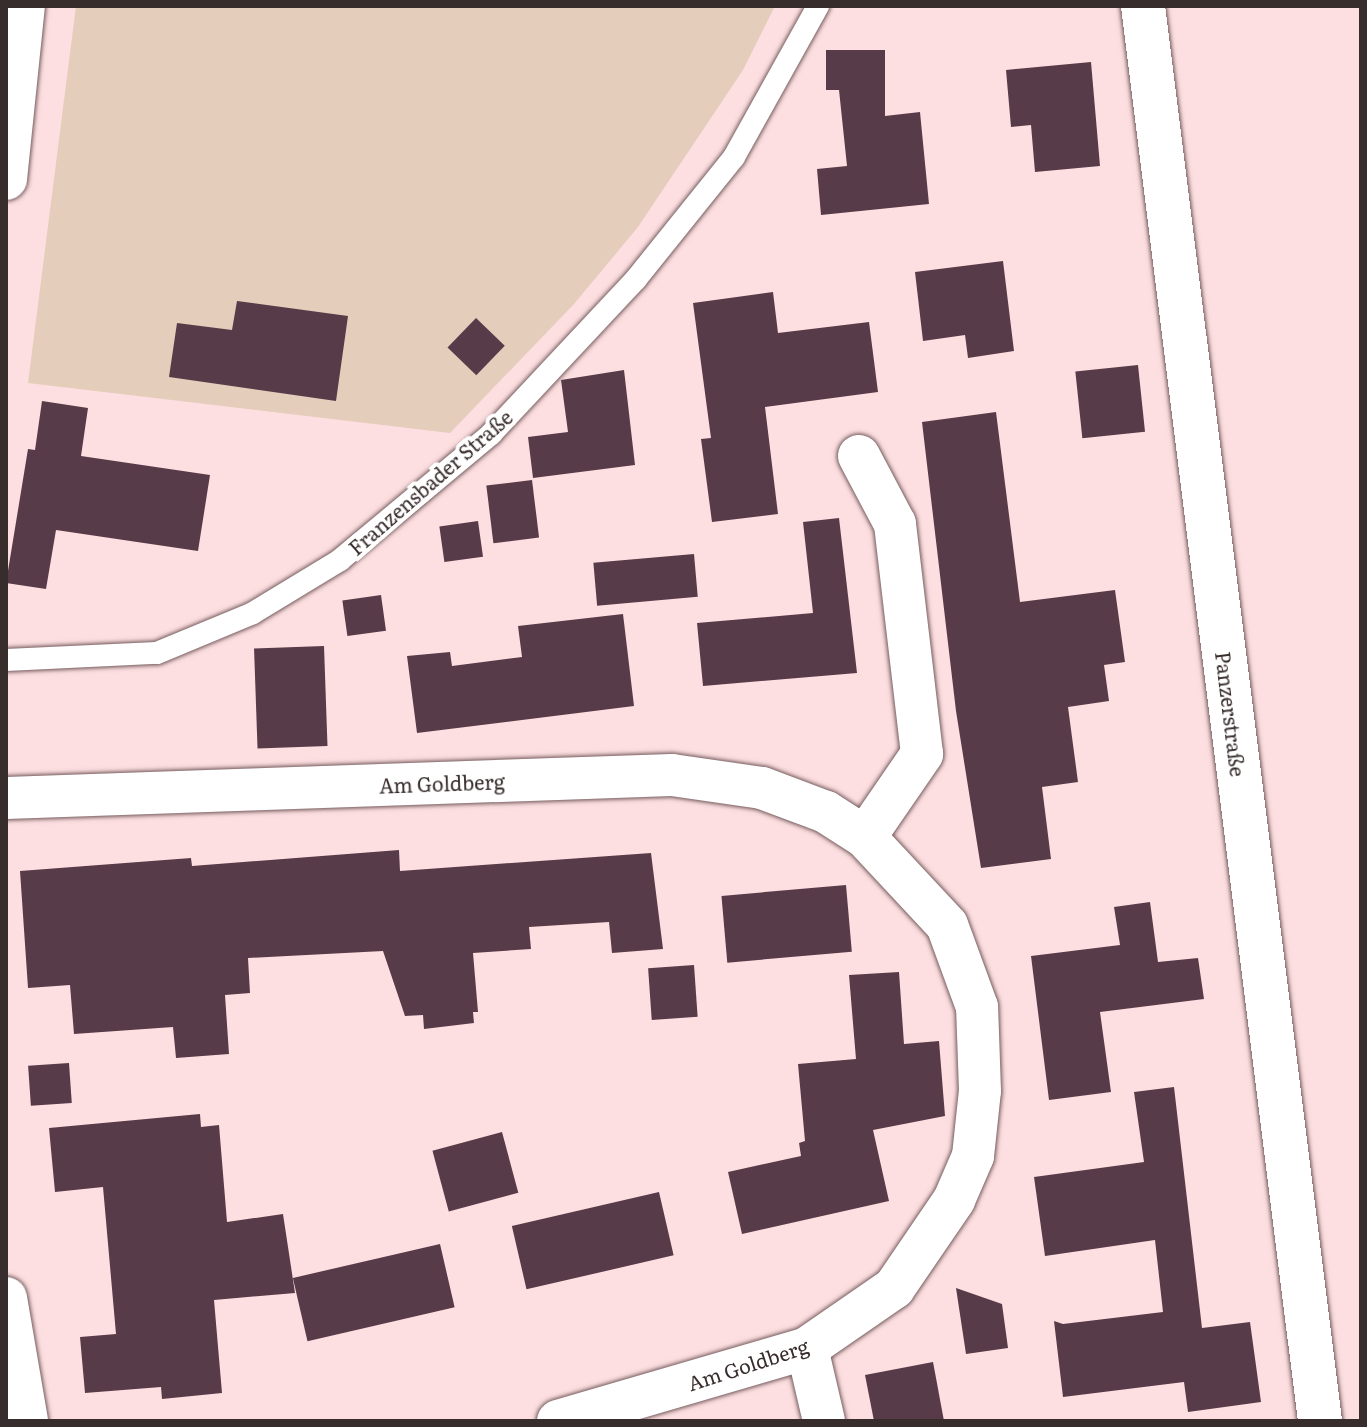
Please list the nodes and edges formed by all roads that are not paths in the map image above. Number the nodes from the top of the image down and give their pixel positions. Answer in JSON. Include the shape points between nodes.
{"nodes":[{"id":1,"x":818,"y":6,"type":"edge"},
{"id":2,"x":1143,"y":6,"type":"edge"},
{"id":3,"x":17,"y":25,"type":"edge"},
{"id":4,"x":6,"y":179,"type":"edge"},
{"id":5,"x":859,"y":456,"type":"dead end"},
{"id":6,"x":6,"y":660,"type":"edge"},
{"id":7,"x":6,"y":798,"type":"edge"},
{"id":8,"x":865,"y":837,"type":"junction"},
{"id":9,"x":6,"y":1298,"type":"edge"},
{"id":10,"x":807,"y":1348,"type":"junction"},
{"id":11,"x":27,"y":1421,"type":"edge"},
{"id":12,"x":558,"y":1421,"type":"edge"},
{"id":13,"x":824,"y":1421,"type":"edge"},
{"id":14,"x":1320,"y":1421,"type":"edge"}],
"edges":[{"from":1,"to":6,"type":"lane","name":"Franzensbader Straße","via":[[734,157],[636,279],[491,434],[340,560],[253,613],[157,653]]},
{"from":2,"to":14,"type":"main road","name":"Panzerstraße"},
{"from":3,"to":4,"type":"street"},
{"from":5,"to":8,"type":"street","via":[[895,524],[922,754]]},
{"from":7,"to":8,"type":"street","name":"Am Goldberg","via":[[672,775],[762,788],[826,812]]},
{"from":8,"to":10,"type":"street","name":"Am Goldberg","via":[[947,925],[977,1007],[980,1091],[973,1156],[954,1200],[894,1288]]},
{"from":9,"to":11,"type":"street"},
{"from":10,"to":12,"type":"street","name":"Am Goldberg"},
{"from":10,"to":13,"type":"street"}]}
